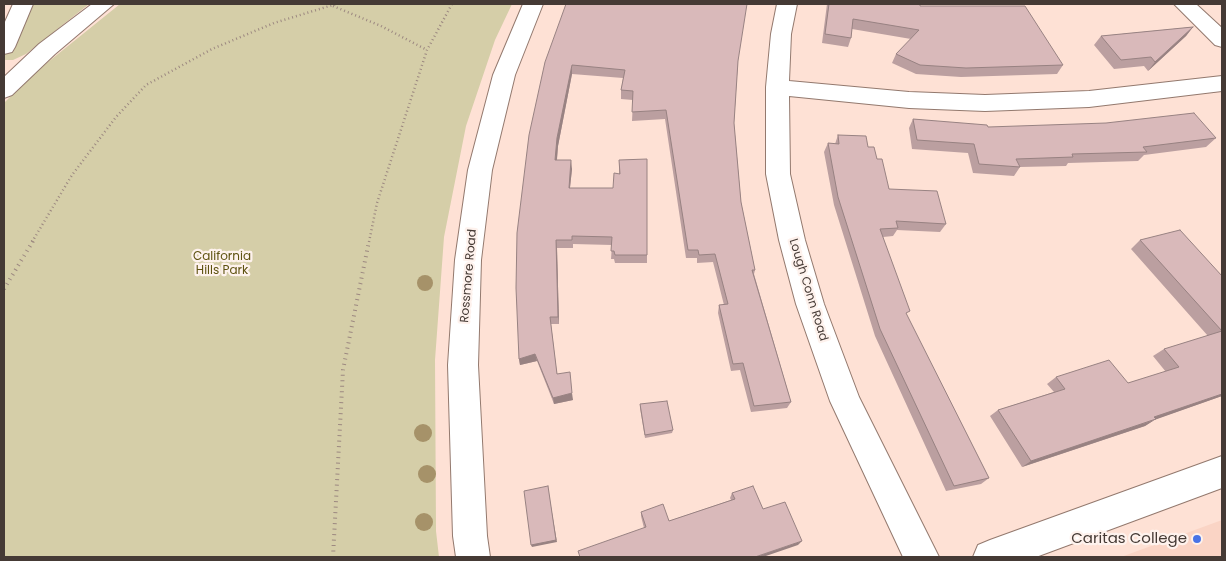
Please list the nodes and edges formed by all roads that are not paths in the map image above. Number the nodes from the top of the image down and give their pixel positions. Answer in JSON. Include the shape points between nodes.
{"nodes":[{"id":1,"x":23,"y":4,"type":"edge"},
{"id":2,"x":104,"y":4,"type":"edge"},
{"id":3,"x":532,"y":4,"type":"edge"},
{"id":4,"x":787,"y":4,"type":"edge"},
{"id":5,"x":1184,"y":4,"type":"edge"},
{"id":6,"x":1222,"y":40,"type":"edge"},
{"id":7,"x":4,"y":47,"type":"edge"},
{"id":8,"x":1222,"y":82,"type":"edge"},
{"id":9,"x":777,"y":86,"type":"junction"},
{"id":10,"x":4,"y":90,"type":"edge"},
{"id":11,"x":1222,"y":472,"type":"edge"},
{"id":12,"x":473,"y":557,"type":"edge"},
{"id":13,"x":922,"y":557,"type":"edge"},
{"id":14,"x":990,"y":557,"type":"edge"}],
"edges":[{"from":1,"to":7,"type":"street"},
{"from":2,"to":10,"type":"street","via":[[47,49]]},
{"from":3,"to":12,"type":"street","name":"Rossmore Road","via":[[504,75],[480,170],[468,260],[463,365]]},
{"from":4,"to":9,"type":"street","name":"Lough Conn Road"},
{"from":5,"to":6,"type":"street"},
{"from":8,"to":9,"type":"street","via":[[1089,100],[984,104],[909,100]]},
{"from":9,"to":13,"type":"street","name":"Lough Conn Road","via":[[778,174],[810,304],[845,402]]},
{"from":11,"to":14,"type":"street"}]}
